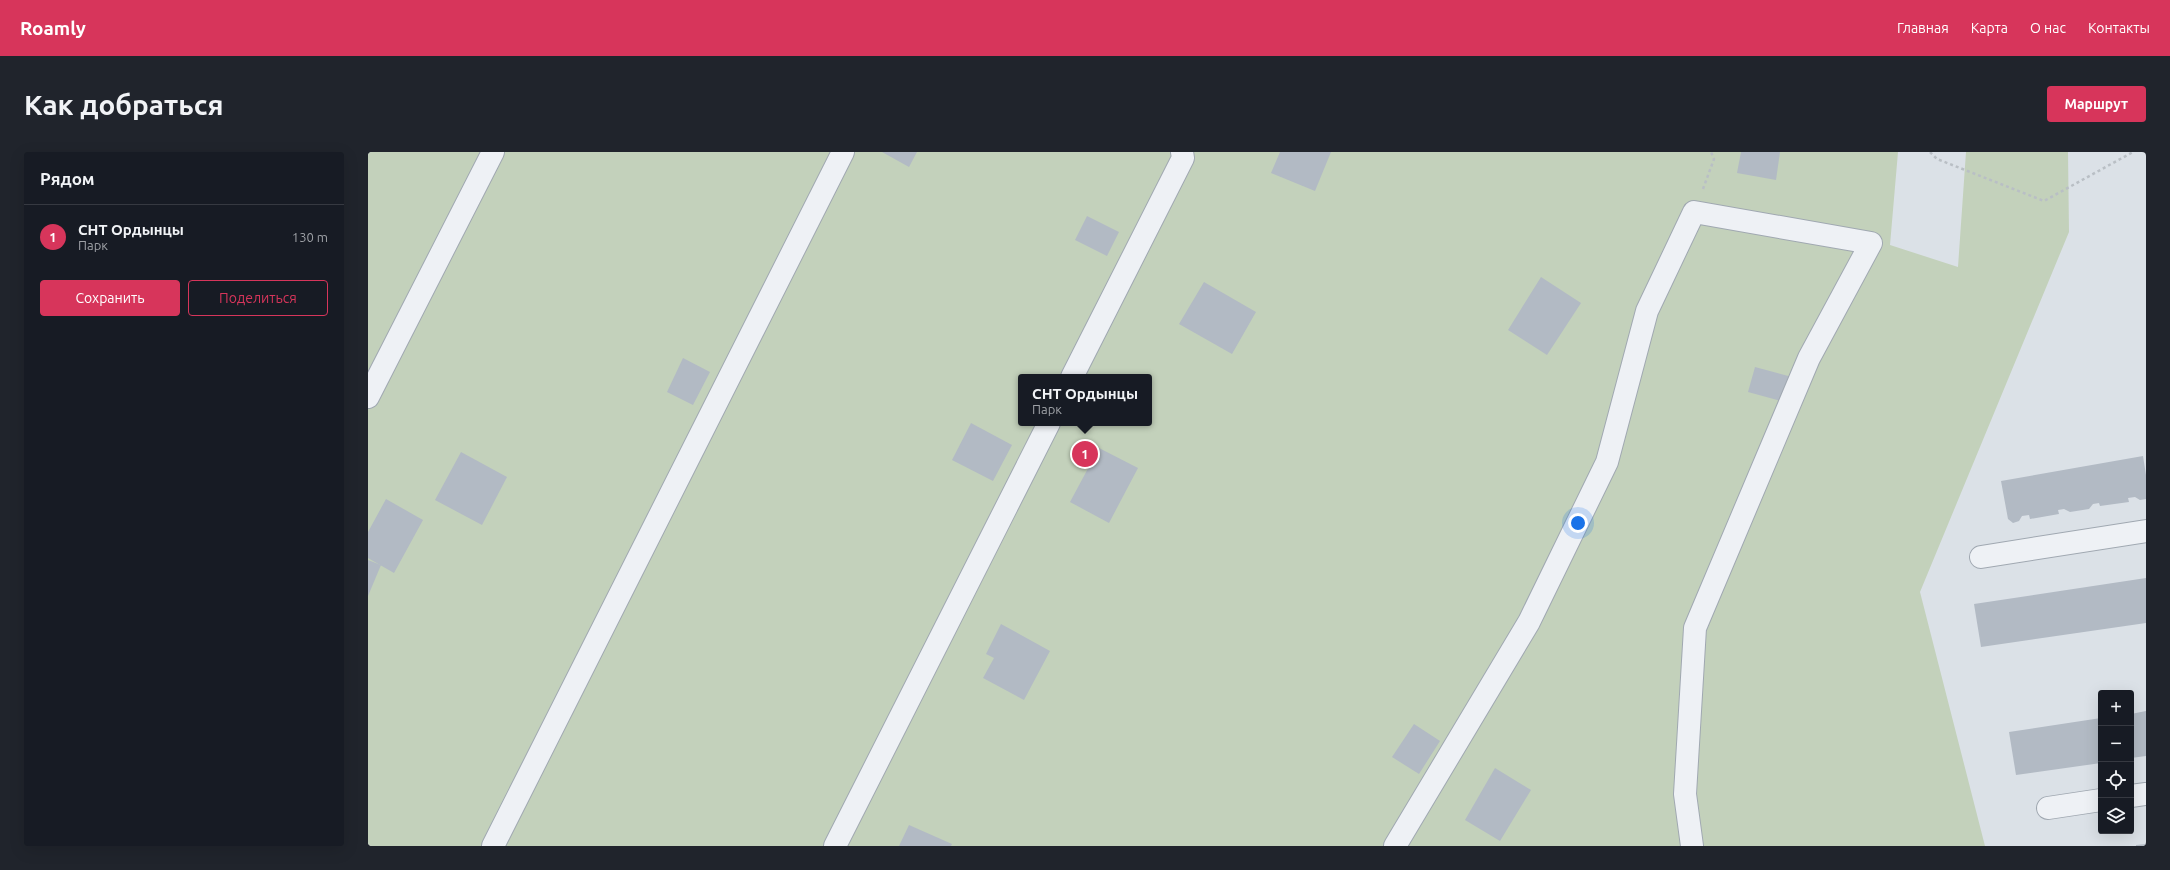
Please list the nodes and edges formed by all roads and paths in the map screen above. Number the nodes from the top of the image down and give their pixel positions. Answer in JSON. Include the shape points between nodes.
{"nodes":[{"id":1,"x":493,"y":152,"type":"edge"},
{"id":2,"x":843,"y":152,"type":"edge"},
{"id":3,"x":1182,"y":152,"type":"edge"},
{"id":4,"x":1711,"y":152,"type":"edge"},
{"id":5,"x":1930,"y":152,"type":"edge"},
{"id":6,"x":2133,"y":152,"type":"edge"},
{"id":7,"x":1694,"y":212,"type":"junction"},
{"id":8,"x":1074,"y":374,"type":"edge"},
{"id":9,"x":368,"y":397,"type":"edge"},
{"id":10,"x":1047,"y":426,"type":"edge"},
{"id":11,"x":2146,"y":531,"type":"edge"},
{"id":12,"x":1981,"y":557,"type":"dead end"},
{"id":13,"x":2146,"y":794,"type":"edge"},
{"id":14,"x":2134,"y":796,"type":"edge"},
{"id":15,"x":2098,"y":800,"type":"edge"},
{"id":16,"x":2048,"y":808,"type":"dead end"},
{"id":17,"x":493,"y":846,"type":"edge"},
{"id":18,"x":835,"y":846,"type":"edge"},
{"id":19,"x":1395,"y":846,"type":"edge"},
{"id":20,"x":1692,"y":846,"type":"edge"}],
"edges":[{"from":1,"to":9,"type":"street"},
{"from":2,"to":17,"type":"street"},
{"from":3,"to":8,"type":"street","via":[[1183,158]]},
{"from":4,"to":7,"type":"path","via":[[1714,159]]},
{"from":5,"to":6,"type":"path","via":[[1937,159],[2044,200]]},
{"from":7,"to":19,"type":"street","via":[[1647,311],[1607,462],[1529,622]]},
{"from":7,"to":20,"type":"street","via":[[1872,242],[1809,358],[1695,628],[1685,794]]},
{"from":10,"to":18,"type":"street"},
{"from":11,"to":12,"type":"street"},
{"from":13,"to":14,"type":"street"},
{"from":15,"to":16,"type":"street"}]}
